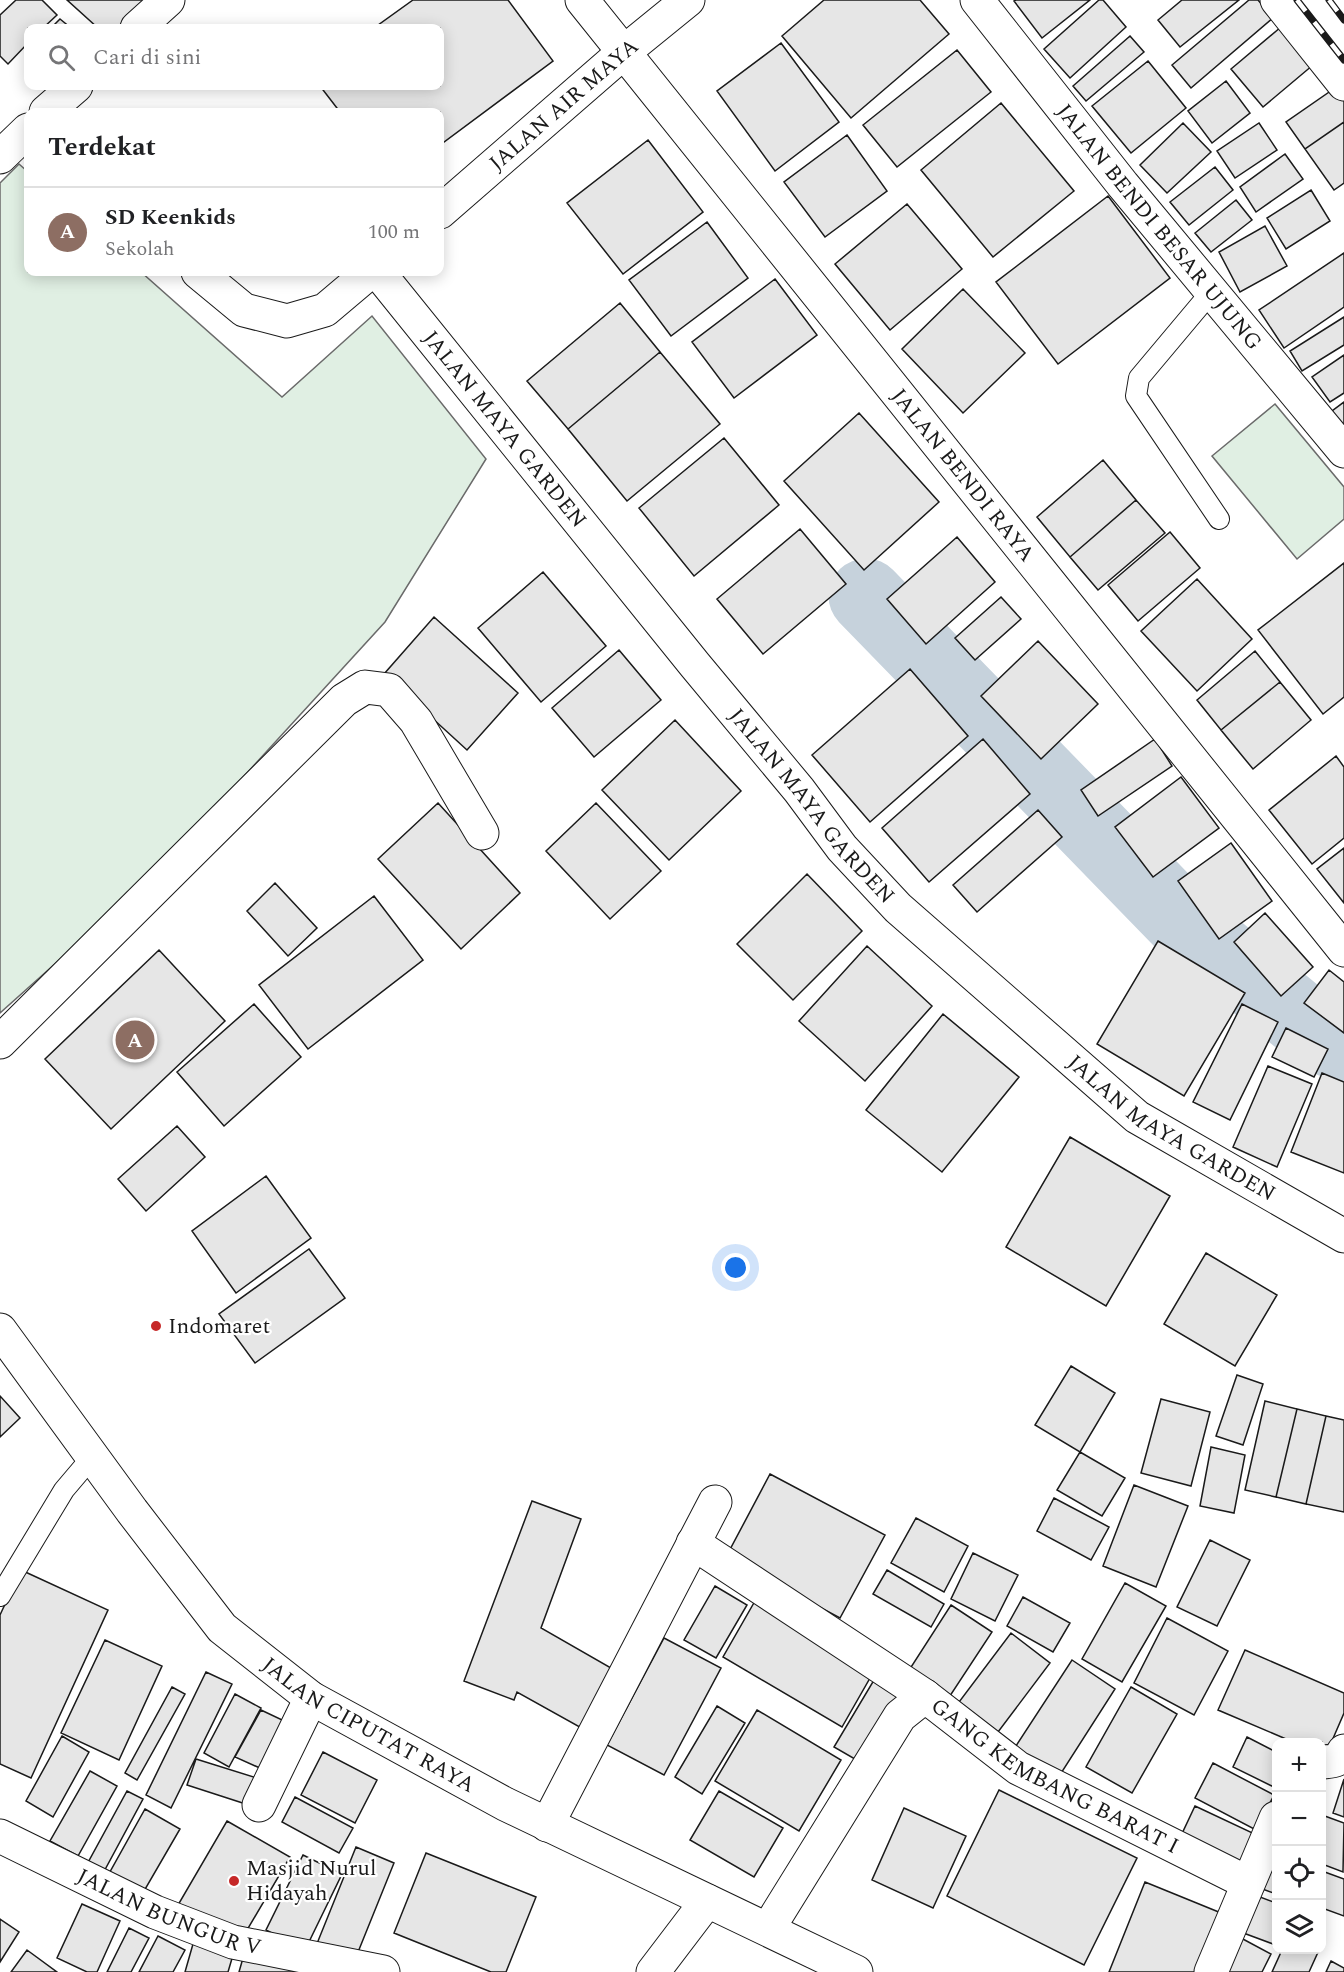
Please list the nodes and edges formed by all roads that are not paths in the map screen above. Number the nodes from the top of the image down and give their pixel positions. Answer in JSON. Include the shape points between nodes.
{"nodes":[{"id":1,"x":168,"y":0,"type":"edge"},
{"id":2,"x":582,"y":0,"type":"edge"},
{"id":3,"x":688,"y":0,"type":"edge"},
{"id":4,"x":977,"y":0,"type":"edge"},
{"id":5,"x":1277,"y":0,"type":"edge"},
{"id":6,"x":141,"y":24,"type":"edge"},
{"id":7,"x":624,"y":51,"type":"junction"},
{"id":8,"x":1344,"y":84,"type":"edge"},
{"id":9,"x":71,"y":90,"type":"edge"},
{"id":10,"x":51,"y":108,"type":"edge"},
{"id":11,"x":24,"y":135,"type":"edge"},
{"id":12,"x":0,"y":157,"type":"edge"},
{"id":13,"x":444,"y":208,"type":"edge"},
{"id":14,"x":203,"y":276,"type":"edge"},
{"id":15,"x":365,"y":276,"type":"edge"},
{"id":16,"x":381,"y":276,"type":"edge"},
{"id":17,"x":1212,"y":291,"type":"junction"},
{"id":18,"x":1344,"y":451,"type":"edge"},
{"id":19,"x":1219,"y":519,"type":"dead end"},
{"id":20,"x":482,"y":833,"type":"dead end"},
{"id":21,"x":1344,"y":950,"type":"edge"},
{"id":22,"x":0,"y":1042,"type":"edge"},
{"id":23,"x":1344,"y":1236,"type":"edge"},
{"id":24,"x":0,"y":1330,"type":"edge"},
{"id":25,"x":92,"y":1457,"type":"junction"},
{"id":26,"x":714,"y":1502,"type":"dead end"},
{"id":27,"x":693,"y":1543,"type":"junction"},
{"id":28,"x":0,"y":1596,"type":"edge"},
{"id":29,"x":925,"y":1696,"type":"junction"},
{"id":30,"x":311,"y":1698,"type":"junction"},
{"id":31,"x":1344,"y":1751,"type":"edge"},
{"id":32,"x":1326,"y":1762,"type":"edge"},
{"id":33,"x":259,"y":1805,"type":"dead end"},
{"id":34,"x":547,"y":1825,"type":"junction"},
{"id":35,"x":1272,"y":1827,"type":"edge"},
{"id":36,"x":0,"y":1836,"type":"edge"},
{"id":37,"x":1248,"y":1883,"type":"junction"},
{"id":38,"x":706,"y":1901,"type":"junction"},
{"id":39,"x":768,"y":1929,"type":"junction"},
{"id":40,"x":346,"y":1969,"type":"edge"},
{"id":41,"x":383,"y":1972,"type":"edge"},
{"id":42,"x":653,"y":1972,"type":"edge"},
{"id":43,"x":856,"y":1972,"type":"edge"},
{"id":44,"x":1211,"y":1972,"type":"edge"}],
"edges":[{"from":1,"to":6,"type":"street"},
{"from":2,"to":7,"type":"street","name":"JALAN BENDI RAYA"},
{"from":3,"to":7,"type":"street","name":"JALAN AIR MAYA"},
{"from":4,"to":17,"type":"street","name":"JALAN BENDI BESAR UJUNG"},
{"from":5,"to":8,"type":"street"},
{"from":7,"to":13,"type":"street","name":"JALAN AIR MAYA"},
{"from":7,"to":21,"type":"street","name":"JALAN BENDI RAYA"},
{"from":9,"to":10,"type":"street"},
{"from":11,"to":12,"type":"street"},
{"from":14,"to":15,"type":"street","via":[[244,310],[287,321],[325,310]]},
{"from":16,"to":23,"type":"street","name":"JALAN MAYA GARDEN","via":[[842,848],[898,908],[1137,1117]]},
{"from":17,"to":18,"type":"street","name":"JALAN BENDI BESAR UJUNG"},
{"from":17,"to":19,"type":"lane","via":[[1139,378],[1136,396]]},
{"from":20,"to":22,"type":"street","via":[[416,721],[389,690],[365,687],[344,700]]},
{"from":24,"to":25,"type":"street","name":"JALAN CIPUTAT RAYA"},
{"from":25,"to":28,"type":"lane","via":[[64,1490]]},
{"from":25,"to":30,"type":"street","name":"JALAN CIPUTAT RAYA","via":[[222,1628]]},
{"from":26,"to":27,"type":"street"},
{"from":27,"to":29,"type":"street"},
{"from":27,"to":34,"type":"street"},
{"from":29,"to":37,"type":"street","name":"GANG KEMBANG BARAT I","via":[[1018,1768]]},
{"from":29,"to":39,"type":"street","name":"GANG KEMBANG BARAT I","via":[[900,1716]]},
{"from":30,"to":33,"type":"street"},
{"from":30,"to":34,"type":"street","name":"JALAN CIPUTAT RAYA"},
{"from":31,"to":32,"type":"street","via":[[1341,1758]]},
{"from":34,"to":38,"type":"street","name":"JALAN CIPUTAT RAYA"},
{"from":35,"to":37,"type":"street"},
{"from":36,"to":40,"type":"street","name":"JALAN BUNGUR V","via":[[169,1918],[232,1942]]},
{"from":37,"to":44,"type":"street"},
{"from":38,"to":39,"type":"street","name":"JALAN CIPUTAT RAYA"},
{"from":38,"to":42,"type":"street"},
{"from":39,"to":43,"type":"street","name":"JALAN CIPUTAT RAYA"},
{"from":40,"to":41,"type":"street","name":"JALAN BUNGUR V"}]}
